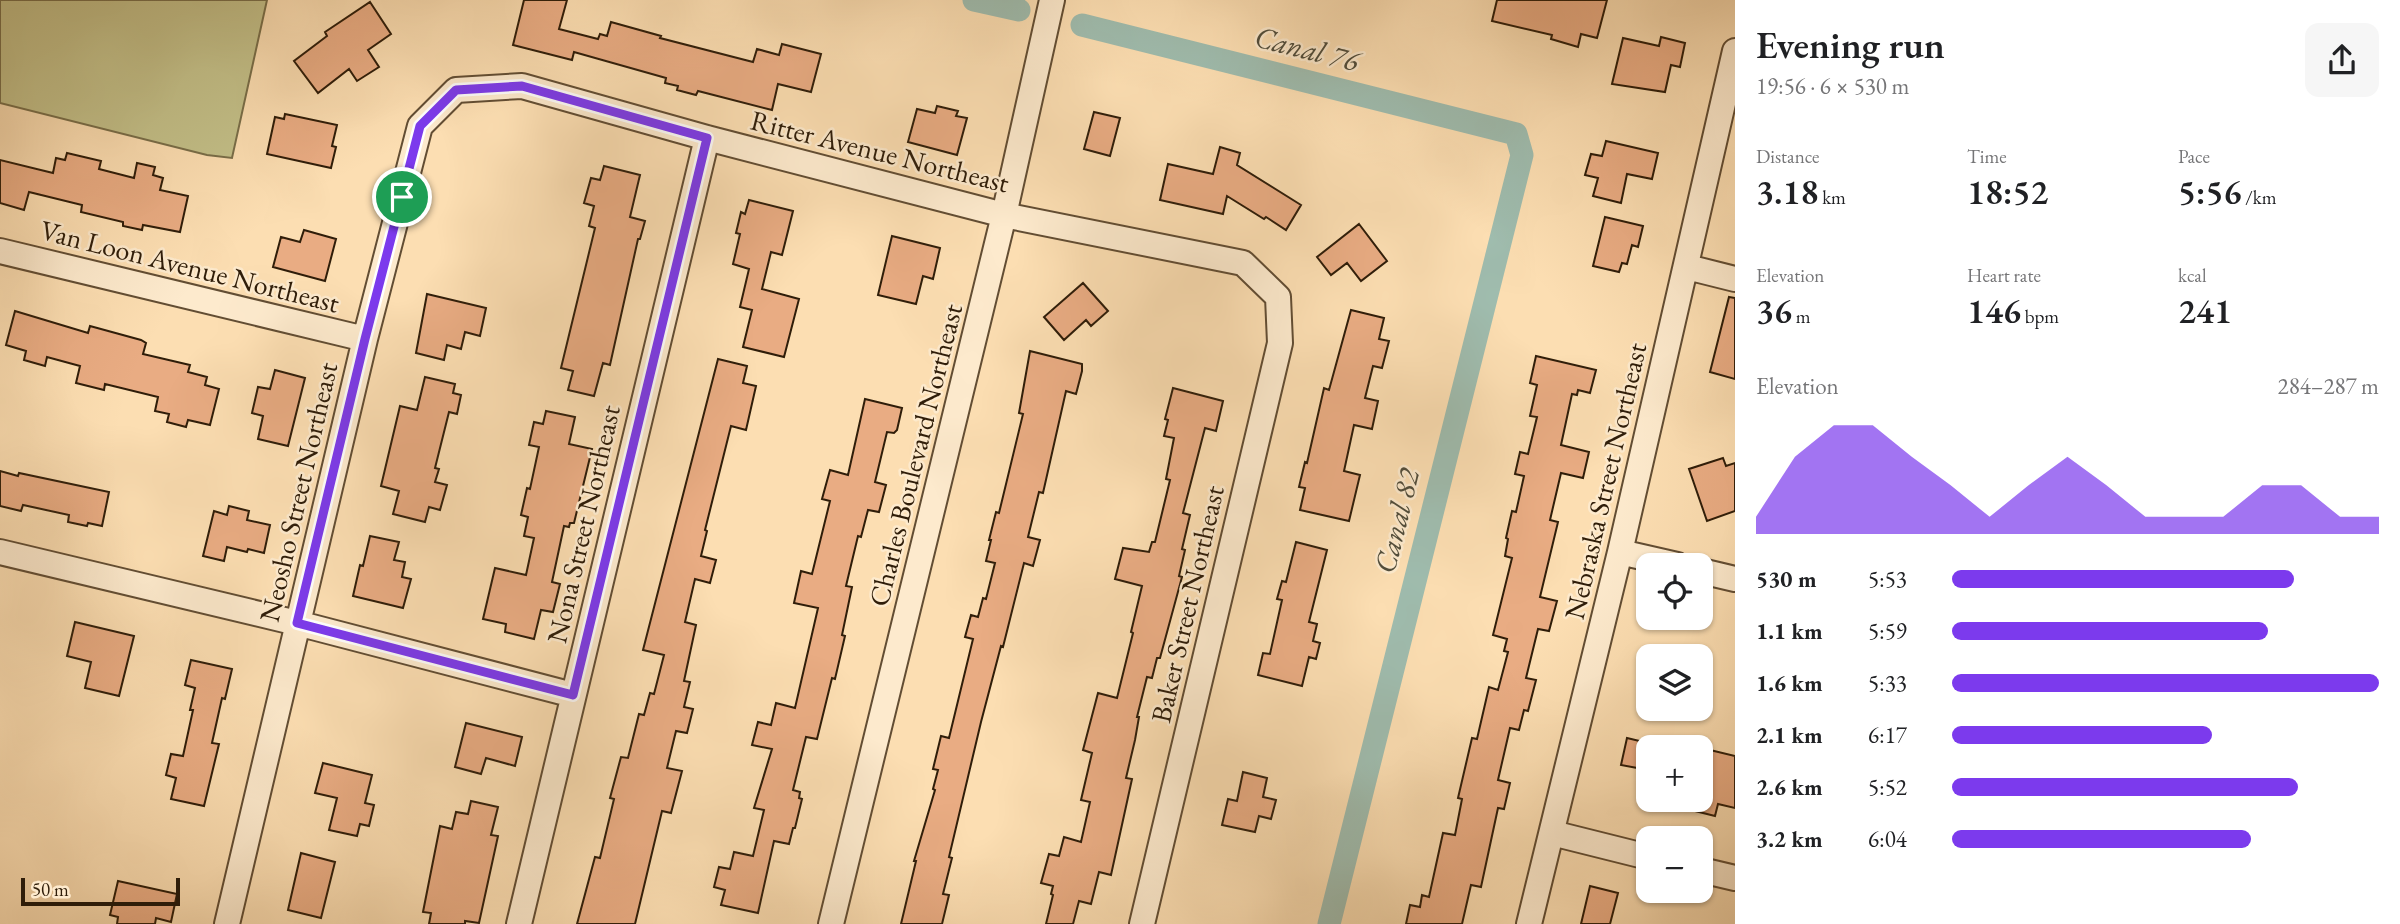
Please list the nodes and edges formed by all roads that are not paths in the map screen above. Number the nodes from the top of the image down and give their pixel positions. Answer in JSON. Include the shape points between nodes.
{"nodes":[{"id":1,"x":1052,"y":0,"type":"edge"},
{"id":2,"x":1735,"y":51,"type":"edge"},
{"id":3,"x":456,"y":90,"type":"joint"},
{"id":4,"x":707,"y":138,"type":"junction"},
{"id":5,"x":1004,"y":215,"type":"junction"},
{"id":6,"x":0,"y":251,"type":"edge"},
{"id":7,"x":1687,"y":267,"type":"junction"},
{"id":8,"x":1735,"y":279,"type":"edge"},
{"id":9,"x":1278,"y":297,"type":"joint"},
{"id":10,"x":365,"y":339,"type":"junction"},
{"id":11,"x":0,"y":552,"type":"edge"},
{"id":12,"x":1620,"y":552,"type":"junction"},
{"id":13,"x":1636,"y":556,"type":"edge"},
{"id":14,"x":1713,"y":574,"type":"edge"},
{"id":15,"x":1735,"y":579,"type":"edge"},
{"id":16,"x":297,"y":623,"type":"junction"},
{"id":17,"x":573,"y":695,"type":"junction"},
{"id":18,"x":1552,"y":833,"type":"junction"},
{"id":19,"x":1636,"y":854,"type":"edge"},
{"id":20,"x":1713,"y":873,"type":"edge"},
{"id":21,"x":1735,"y":878,"type":"edge"},
{"id":22,"x":228,"y":924,"type":"edge"},
{"id":23,"x":519,"y":924,"type":"edge"},
{"id":24,"x":831,"y":924,"type":"edge"},
{"id":25,"x":1142,"y":924,"type":"edge"},
{"id":26,"x":1530,"y":924,"type":"edge"}],
"edges":[{"from":1,"to":5,"type":"street","name":"Charles Boulevard Northeast"},
{"from":2,"to":7,"type":"street","name":"Nebraska Street Northeast"},
{"from":3,"to":4,"type":"street","name":"Ritter Avenue Northeast","via":[[522,86]]},
{"from":3,"to":10,"type":"street","name":"Neosho Street Northeast","via":[[420,126]]},
{"from":4,"to":5,"type":"street","name":"Ritter Avenue Northeast"},
{"from":4,"to":17,"type":"street","name":"Nona Street Northeast"},
{"from":5,"to":9,"type":"street","name":"Ritter Avenue Northeast","via":[[1243,263]]},
{"from":5,"to":24,"type":"street","name":"Charles Boulevard Northeast"},
{"from":6,"to":10,"type":"street","name":"Van Loon Avenue Northeast"},
{"from":7,"to":8,"type":"street"},
{"from":7,"to":12,"type":"street","name":"Nebraska Street Northeast"},
{"from":9,"to":25,"type":"street","name":"Baker Street Northeast","via":[[1280,343]]},
{"from":10,"to":16,"type":"street","name":"Neosho Street Northeast"},
{"from":11,"to":16,"type":"street"},
{"from":12,"to":13,"type":"street"},
{"from":12,"to":18,"type":"street","name":"Nebraska Street Northeast"},
{"from":14,"to":15,"type":"street"},
{"from":16,"to":17,"type":"street"},
{"from":16,"to":22,"type":"street","name":"Neosho Street Northeast"},
{"from":17,"to":23,"type":"street","name":"Nona Street Northeast"},
{"from":18,"to":19,"type":"street"},
{"from":18,"to":26,"type":"street","name":"Nebraska Street Northeast"},
{"from":20,"to":21,"type":"street"}]}
